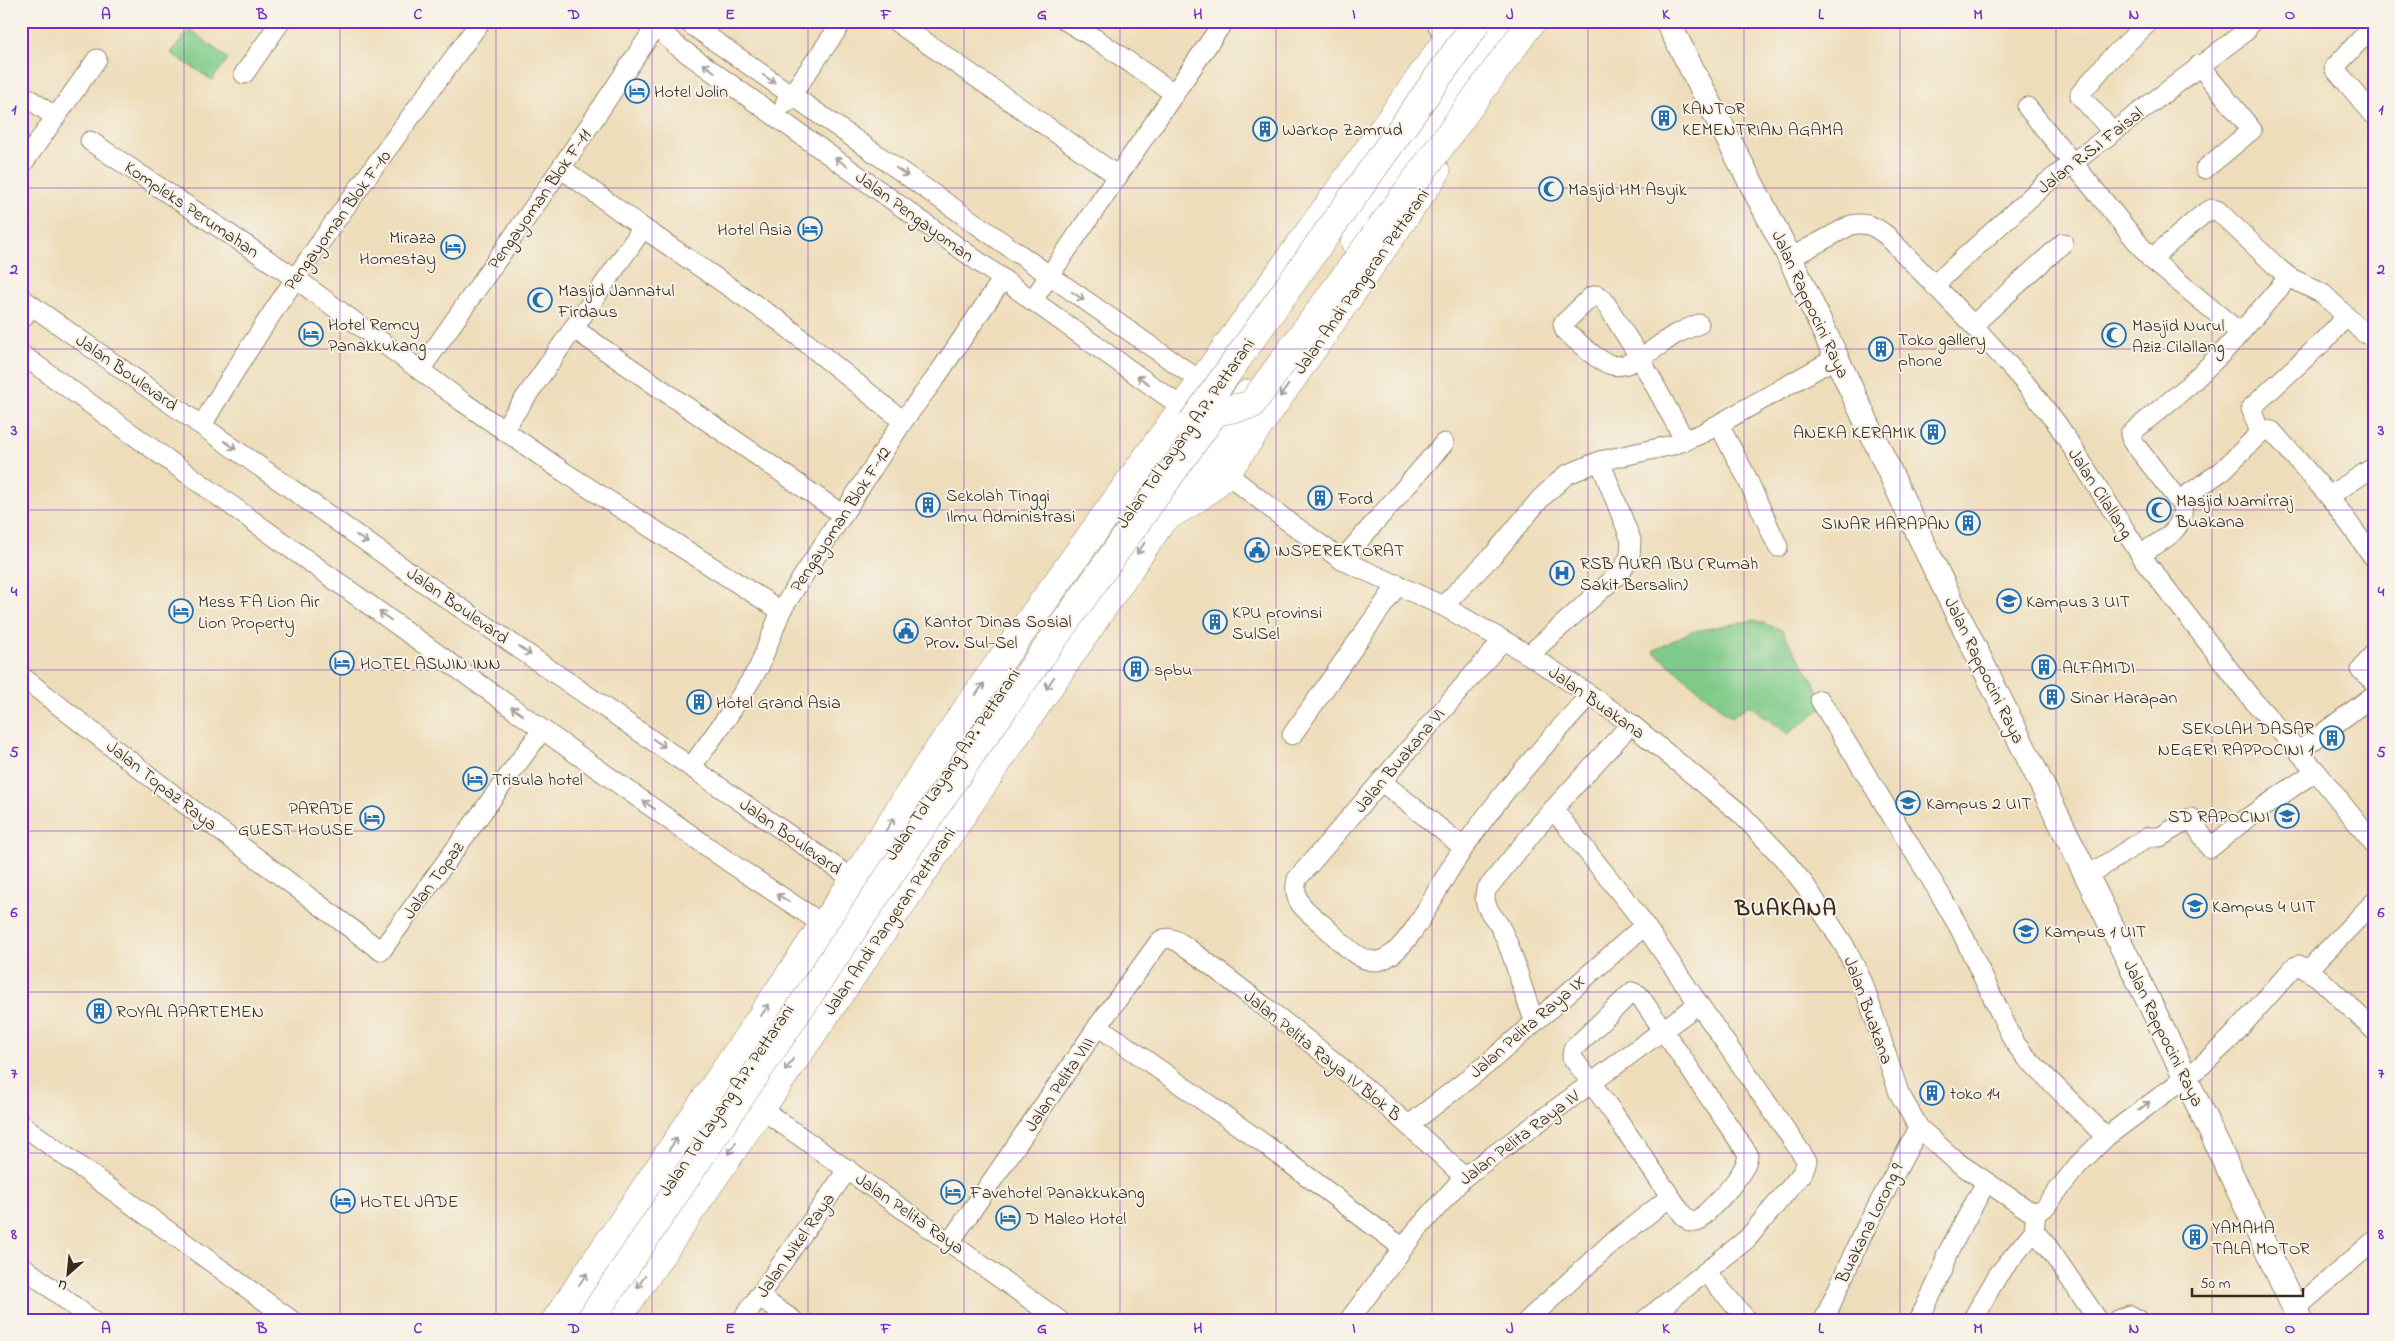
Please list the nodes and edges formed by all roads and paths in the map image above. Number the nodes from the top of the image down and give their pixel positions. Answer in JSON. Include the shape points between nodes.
{"nodes":[{"id":1,"x":282,"y":21,"type":"edge"},
{"id":2,"x":481,"y":21,"type":"edge"},
{"id":3,"x":686,"y":21,"type":"edge"},
{"id":4,"x":843,"y":21,"type":"edge"},
{"id":5,"x":895,"y":21,"type":"edge"},
{"id":6,"x":1066,"y":21,"type":"edge"},
{"id":7,"x":1224,"y":21,"type":"edge"},
{"id":8,"x":1471,"y":21,"type":"edge"},
{"id":9,"x":1478,"y":21,"type":"edge"},
{"id":10,"x":1542,"y":21,"type":"edge"},
{"id":11,"x":1668,"y":21,"type":"edge"},
{"id":12,"x":2150,"y":21,"type":"edge"},
{"id":13,"x":2248,"y":21,"type":"edge"},
{"id":14,"x":1517,"y":23,"type":"edge"},
{"id":15,"x":653,"y":24,"type":"edge"},
{"id":16,"x":2374,"y":25,"type":"edge"},
{"id":17,"x":1443,"y":37,"type":"edge"},
{"id":18,"x":96,"y":59,"type":"dead end"},
{"id":19,"x":2199,"y":65,"type":"junction"},
{"id":20,"x":244,"y":74,"type":"dead end"},
{"id":21,"x":1464,"y":86,"type":"junction"},
{"id":22,"x":21,"y":93,"type":"edge"},
{"id":23,"x":791,"y":94,"type":"junction"},
{"id":24,"x":1175,"y":94,"type":"junction"},
{"id":25,"x":2028,"y":106,"type":"dead end"},
{"id":26,"x":2374,"y":115,"type":"edge"},
{"id":27,"x":776,"y":116,"type":"junction"},
{"id":28,"x":55,"y":117,"type":"junction"},
{"id":29,"x":2113,"y":132,"type":"junction"},
{"id":30,"x":90,"y":141,"type":"dead end"},
{"id":31,"x":2073,"y":163,"type":"junction"},
{"id":32,"x":21,"y":166,"type":"edge"},
{"id":33,"x":561,"y":168,"type":"junction"},
{"id":34,"x":2205,"y":169,"type":"dead end"},
{"id":35,"x":1118,"y":176,"type":"junction"},
{"id":36,"x":643,"y":228,"type":"junction"},
{"id":37,"x":2063,"y":243,"type":"dead end"},
{"id":38,"x":1790,"y":258,"type":"junction"},
{"id":39,"x":2151,"y":260,"type":"junction"},
{"id":40,"x":1048,"y":276,"type":"junction"},
{"id":41,"x":2290,"y":277,"type":"junction"},
{"id":42,"x":295,"y":278,"type":"junction"},
{"id":43,"x":1002,"y":280,"type":"junction"},
{"id":44,"x":1934,"y":285,"type":"junction"},
{"id":45,"x":1032,"y":301,"type":"junction"},
{"id":46,"x":25,"y":308,"type":"edge"},
{"id":47,"x":2346,"y":316,"type":"junction"},
{"id":48,"x":1699,"y":324,"type":"dead end"},
{"id":49,"x":1973,"y":325,"type":"junction"},
{"id":50,"x":2232,"y":326,"type":"dead end"},
{"id":51,"x":573,"y":328,"type":"junction"},
{"id":52,"x":2374,"y":331,"type":"edge"},
{"id":53,"x":21,"y":354,"type":"edge"},
{"id":54,"x":1836,"y":358,"type":"junction"},
{"id":55,"x":420,"y":370,"type":"junction"},
{"id":56,"x":1202,"y":382,"type":"junction"},
{"id":57,"x":1183,"y":408,"type":"junction"},
{"id":58,"x":904,"y":421,"type":"junction"},
{"id":59,"x":202,"y":425,"type":"junction"},
{"id":60,"x":1719,"y":425,"type":"junction"},
{"id":61,"x":503,"y":430,"type":"junction"},
{"id":62,"x":2260,"y":433,"type":"junction"},
{"id":63,"x":1685,"y":441,"type":"junction"},
{"id":64,"x":1444,"y":443,"type":"dead end"},
{"id":65,"x":1600,"y":461,"type":"junction"},
{"id":66,"x":2374,"y":467,"type":"edge"},
{"id":67,"x":1226,"y":473,"type":"junction"},
{"id":68,"x":2329,"y":496,"type":"junction"},
{"id":69,"x":2182,"y":505,"type":"junction"},
{"id":70,"x":843,"y":515,"type":"junction"},
{"id":71,"x":1160,"y":520,"type":"junction"},
{"id":72,"x":1778,"y":547,"type":"dead end"},
{"id":73,"x":2141,"y":554,"type":"junction"},
{"id":74,"x":2374,"y":558,"type":"edge"},
{"id":75,"x":1342,"y":560,"type":"junction"},
{"id":76,"x":1398,"y":584,"type":"junction"},
{"id":77,"x":1443,"y":606,"type":"junction"},
{"id":78,"x":781,"y":611,"type":"junction"},
{"id":79,"x":1503,"y":640,"type":"junction"},
{"id":80,"x":2374,"y":653,"type":"edge"},
{"id":81,"x":1529,"y":655,"type":"junction"},
{"id":82,"x":21,"y":676,"type":"edge"},
{"id":83,"x":2374,"y":682,"type":"edge"},
{"id":84,"x":1590,"y":695,"type":"junction"},
{"id":85,"x":2374,"y":695,"type":"edge"},
{"id":86,"x":1820,"y":700,"type":"dead end"},
{"id":87,"x":1631,"y":724,"type":"junction"},
{"id":88,"x":542,"y":730,"type":"junction"},
{"id":89,"x":1292,"y":735,"type":"dead end"},
{"id":90,"x":2299,"y":751,"type":"junction"},
{"id":91,"x":692,"y":766,"type":"junction"},
{"id":92,"x":2316,"y":771,"type":"junction"},
{"id":93,"x":1381,"y":781,"type":"junction"},
{"id":94,"x":1553,"y":809,"type":"junction"},
{"id":95,"x":2374,"y":844,"type":"edge"},
{"id":96,"x":1463,"y":847,"type":"junction"},
{"id":97,"x":2086,"y":876,"type":"junction"},
{"id":98,"x":854,"y":880,"type":"junction"},
{"id":99,"x":303,"y":894,"type":"joint"},
{"id":100,"x":2374,"y":902,"type":"edge"},
{"id":101,"x":897,"y":909,"type":"junction"},
{"id":102,"x":824,"y":924,"type":"junction"},
{"id":103,"x":1644,"y":926,"type":"junction"},
{"id":104,"x":1176,"y":940,"type":"joint"},
{"id":105,"x":867,"y":953,"type":"junction"},
{"id":106,"x":2309,"y":969,"type":"junction"},
{"id":107,"x":1697,"y":1005,"type":"junction"},
{"id":108,"x":1535,"y":1021,"type":"junction"},
{"id":109,"x":1098,"y":1026,"type":"junction"},
{"id":110,"x":2374,"y":1030,"type":"edge"},
{"id":111,"x":1662,"y":1031,"type":"junction"},
{"id":112,"x":2186,"y":1078,"type":"junction"},
{"id":113,"x":1591,"y":1082,"type":"junction"},
{"id":114,"x":760,"y":1108,"type":"junction"},
{"id":115,"x":21,"y":1124,"type":"edge"},
{"id":116,"x":1409,"y":1125,"type":"junction"},
{"id":117,"x":1919,"y":1128,"type":"junction"},
{"id":118,"x":2106,"y":1136,"type":"junction"},
{"id":119,"x":848,"y":1169,"type":"junction"},
{"id":120,"x":1464,"y":1177,"type":"junction"},
{"id":121,"x":1986,"y":1182,"type":"junction"},
{"id":122,"x":1670,"y":1197,"type":"junction"},
{"id":123,"x":2036,"y":1212,"type":"junction"},
{"id":124,"x":2034,"y":1231,"type":"junction"},
{"id":125,"x":2374,"y":1241,"type":"edge"},
{"id":126,"x":950,"y":1242,"type":"junction"},
{"id":127,"x":1403,"y":1248,"type":"junction"},
{"id":128,"x":21,"y":1265,"type":"edge"},
{"id":129,"x":1706,"y":1272,"type":"junction"},
{"id":130,"x":758,"y":1296,"type":"junction"},
{"id":131,"x":2298,"y":1314,"type":"edge"},
{"id":132,"x":92,"y":1320,"type":"edge"},
{"id":133,"x":291,"y":1320,"type":"edge"},
{"id":134,"x":556,"y":1320,"type":"edge"},
{"id":135,"x":577,"y":1320,"type":"edge"},
{"id":136,"x":590,"y":1320,"type":"edge"},
{"id":137,"x":616,"y":1320,"type":"edge"},
{"id":138,"x":742,"y":1320,"type":"edge"},
{"id":139,"x":793,"y":1320,"type":"edge"},
{"id":140,"x":1059,"y":1320,"type":"edge"},
{"id":141,"x":1349,"y":1320,"type":"edge"},
{"id":142,"x":1528,"y":1320,"type":"edge"},
{"id":143,"x":1646,"y":1320,"type":"edge"},
{"id":144,"x":1747,"y":1320,"type":"edge"},
{"id":145,"x":1824,"y":1320,"type":"edge"},
{"id":146,"x":1919,"y":1320,"type":"edge"},
{"id":147,"x":1972,"y":1320,"type":"edge"},
{"id":148,"x":2098,"y":1320,"type":"edge"},
{"id":149,"x":2118,"y":1320,"type":"edge"},
{"id":150,"x":2138,"y":1320,"type":"edge"}],
"edges":[{"from":1,"to":20,"type":"street"},
{"from":2,"to":42,"type":"street","name":"Pengayoman Blok F-10"},
{"from":3,"to":23,"type":"street","name":"Jalan Pengayoman","one_way":true},
{"from":4,"to":23,"type":"street"},
{"from":5,"to":35,"type":"street"},
{"from":6,"to":24,"type":"street"},
{"from":7,"to":24,"type":"street"},
{"from":8,"to":14,"type":"highway","via":[[1476,32],[1487,37]]},
{"from":9,"to":135,"type":"highway","name":"Jalan Tol Layang A.P. Pettarani","bridge":true,"via":[[1005,685]]},
{"from":10,"to":67,"type":"highway","name":"Jalan Andi Pangeran Pettarani","one_way":true},
{"from":11,"to":38,"type":"main road","name":"Jalan Rappocini Raya"},
{"from":12,"to":29,"type":"street","via":[[2110,59],[2080,94]]},
{"from":13,"to":19,"type":"street","name":"Jalan R.S.I Faisal","via":[[2246,31]]},
{"from":14,"to":21,"type":"highway","name":"Jalan Andi Pangeran Pettarani"},
{"from":14,"to":136,"type":"highway","name":"Jalan Tol Layang A.P. Pettarani","bridge":true,"via":[[1251,405],[1215,412],[970,756]]},
{"from":27,"to":15,"type":"street","name":"Jalan Pengayoman","one_way":true,"via":[[677,46]]},
{"from":15,"to":33,"type":"street","name":"Pengayoman Blok F-11"},
{"from":16,"to":26,"type":"street","via":[[2334,68]]},
{"from":17,"to":21,"type":"highway","via":[[1445,54],[1454,54],[1466,63],[1468,70]]},
{"from":17,"to":56,"type":"highway"},
{"from":18,"to":28,"type":"street"},
{"from":19,"to":29,"type":"street","name":"Jalan R.S.I Faisal"},
{"from":19,"to":34,"type":"street","via":[[2252,130]]},
{"from":21,"to":71,"type":"highway","name":"Jalan Andi Pangeran Pettarani"},
{"from":22,"to":28,"type":"street"},
{"from":23,"to":27,"type":"street"},
{"from":23,"to":40,"type":"street","name":"Jalan Pengayoman","one_way":true},
{"from":24,"to":35,"type":"street"},
{"from":25,"to":31,"type":"street"},
{"from":43,"to":27,"type":"street","name":"Jalan Pengayoman","one_way":true},
{"from":28,"to":32,"type":"street"},
{"from":29,"to":31,"type":"street","name":"Jalan R.S.I Faisal"},
{"from":30,"to":42,"type":"street","name":"Kompleks Perumahan"},
{"from":31,"to":39,"type":"street"},
{"from":31,"to":44,"type":"street","name":"Jalan R.S.I Faisal","via":[[2028,199]]},
{"from":33,"to":36,"type":"street"},
{"from":33,"to":55,"type":"street","name":"Pengayoman Blok F-11"},
{"from":35,"to":40,"type":"street"},
{"from":36,"to":51,"type":"street"},
{"from":36,"to":58,"type":"street","via":[[782,323]]},
{"from":37,"to":49,"type":"street"},
{"from":38,"to":44,"type":"street","name":"Jalan Cilallang","via":[[1839,230],[1862,223],[1874,226],[1886,235]]},
{"from":38,"to":54,"type":"main road","name":"Jalan Rappocini Raya"},
{"from":39,"to":41,"type":"street","via":[[2212,209],[2224,216]]},
{"from":39,"to":50,"type":"street"},
{"from":40,"to":45,"type":"street"},
{"from":40,"to":56,"type":"street","name":"Jalan Pengayoman","one_way":true},
{"from":41,"to":47,"type":"street","via":[[2322,294]]},
{"from":41,"to":69,"type":"street","via":[[2226,349],[2187,387],[2130,434],[2132,441]]},
{"from":42,"to":55,"type":"street","name":"Kompleks Perumahan"},
{"from":42,"to":59,"type":"street","name":"Pengayoman Blok F-10","via":[[243,355]]},
{"from":43,"to":45,"type":"street","name":"Jalan Pengayoman"},
{"from":43,"to":58,"type":"street","name":"Pengayoman Blok F-12"},
{"from":44,"to":49,"type":"street","name":"Jalan Cilallang"},
{"from":57,"to":45,"type":"street","name":"Jalan Pengayoman","one_way":true},
{"from":46,"to":59,"type":"street","name":"Jalan Boulevard"},
{"from":47,"to":52,"type":"street","via":[[2364,333]]},
{"from":47,"to":62,"type":"street","via":[[2325,340],[2251,408]]},
{"from":48,"to":63,"type":"street","via":[[1640,358]]},
{"from":49,"to":73,"type":"street","name":"Jalan Cilallang","via":[[2058,426]]},
{"from":51,"to":61,"type":"street"},
{"from":51,"to":70,"type":"street"},
{"from":88,"to":53,"type":"street","one_way":true},
{"from":54,"to":60,"type":"street"},
{"from":54,"to":97,"type":"main road","name":"Jalan Rappocini Raya"},
{"from":55,"to":61,"type":"street","name":"Kompleks Perumahan"},
{"from":56,"to":57,"type":"highway"},
{"from":98,"to":57,"type":"highway","one_way":true,"via":[[987,680]]},
{"from":58,"to":70,"type":"street","name":"Pengayoman Blok F-12"},
{"from":59,"to":91,"type":"street","name":"Jalan Boulevard","one_way":true,"via":[[423,582]]},
{"from":60,"to":63,"type":"street"},
{"from":60,"to":72,"type":"street"},
{"from":61,"to":78,"type":"street","name":"Kompleks Perumahan","via":[[693,557]]},
{"from":62,"to":68,"type":"street","via":[[2267,430],[2277,435]]},
{"from":62,"to":69,"type":"street","via":[[2222,471],[2187,495]]},
{"from":63,"to":65,"type":"street"},
{"from":64,"to":75,"type":"street"},
{"from":65,"to":77,"type":"street","via":[[1566,474],[1554,485]]},
{"from":65,"to":81,"type":"street","via":[[1631,540],[1630,556],[1621,572]]},
{"from":66,"to":68,"type":"street"},
{"from":67,"to":71,"type":"highway","name":"Jalan Andi Pangeran Pettarani","via":[[1188,506]]},
{"from":67,"to":75,"type":"street","name":"Jalan Buakana"},
{"from":68,"to":74,"type":"street"},
{"from":69,"to":73,"type":"street","via":[[2183,517],[2174,532]]},
{"from":70,"to":78,"type":"street","name":"Pengayoman Blok F-12"},
{"from":71,"to":101,"type":"highway","name":"Jalan Andi Pangeran Pettarani","one_way":true},
{"from":73,"to":90,"type":"street","name":"Jalan Cilallang","via":[[2251,698]]},
{"from":75,"to":76,"type":"street","name":"Jalan Buakana"},
{"from":76,"to":77,"type":"street","name":"Jalan Buakana"},
{"from":76,"to":89,"type":"street"},
{"from":77,"to":79,"type":"street","name":"Jalan Buakana"},
{"from":78,"to":91,"type":"street","name":"Pengayoman Blok F-12","via":[[759,667]]},
{"from":79,"to":81,"type":"street","name":"Jalan Buakana"},
{"from":79,"to":93,"type":"street","name":"Jalan Buakana VI"},
{"from":80,"to":83,"type":"street","via":[[2361,670]]},
{"from":81,"to":84,"type":"street","name":"Jalan Buakana"},
{"from":82,"to":99,"type":"street","name":"Jalan Topaz Raya"},
{"from":84,"to":87,"type":"street","name":"Jalan Buakana"},
{"from":84,"to":96,"type":"street","via":[[1511,782]]},
{"from":85,"to":90,"type":"street"},
{"from":86,"to":118,"type":"street","via":[[1960,929],[2014,1042]]},
{"from":87,"to":94,"type":"street"},
{"from":87,"to":117,"type":"street","name":"Jalan Buakana","via":[[1741,814],[1805,885],[1863,983],[1899,1093]]},
{"from":88,"to":99,"type":"street","name":"Jalan Topaz","via":[[382,951]]},
{"from":102,"to":88,"type":"street","one_way":true,"via":[[729,862]]},
{"from":90,"to":92,"type":"street","name":"Jalan Cilallang"},
{"from":91,"to":98,"type":"street","name":"Jalan Boulevard"},
{"from":92,"to":95,"type":"street","name":"Jalan Cilallang"},
{"from":92,"to":97,"type":"street","via":[[2210,848],[2191,818],[2160,836],[2148,837]]},
{"from":93,"to":96,"type":"street"},
{"from":93,"to":96,"type":"street","name":"Jalan Buakana VI","via":[[1297,879],[1294,889],[1295,898],[1305,910],[1360,957],[1380,961],[1403,943]]},
{"from":94,"to":103,"type":"street"},
{"from":94,"to":108,"type":"street","via":[[1484,895],[1485,903],[1506,941]]},
{"from":97,"to":112,"type":"main road","name":"Jalan Rappocini Raya"},
{"from":98,"to":101,"type":"street","name":"Jalan Boulevard"},
{"from":98,"to":102,"type":"highway"},
{"from":100,"to":106,"type":"street"},
{"from":101,"to":105,"type":"highway","name":"Jalan Andi Pangeran Pettarani"},
{"from":102,"to":105,"type":"street"},
{"from":134,"to":102,"type":"highway","one_way":true},
{"from":103,"to":107,"type":"street"},
{"from":103,"to":108,"type":"street","name":"Jalan Pelita Raya IX"},
{"from":104,"to":109,"type":"street","name":"Jalan Pelita VIII","via":[[1168,938],[1159,942]]},
{"from":104,"to":116,"type":"street","name":"Jalan Pelita Raya IV Blok B","via":[[1343,1067]]},
{"from":105,"to":114,"type":"highway","name":"Jalan Andi Pangeran Pettarani","one_way":true},
{"from":106,"to":110,"type":"street"},
{"from":106,"to":112,"type":"street","via":[[2299,965],[2294,967],[2230,1039]]},
{"from":107,"to":111,"type":"street","name":"Jalan Pelita Raya IV"},
{"from":107,"to":129,"type":"street","via":[[1804,1154],[1807,1166],[1746,1239]]},
{"from":108,"to":116,"type":"street","name":"Jalan Pelita Raya IX"},
{"from":109,"to":126,"type":"street","name":"Jalan Pelita VIII"},
{"from":109,"to":127,"type":"street"},
{"from":111,"to":113,"type":"street","name":"Jalan Pelita Raya IV"},
{"from":111,"to":113,"type":"street","via":[[1640,995],[1635,992],[1629,995],[1573,1049],[1572,1057]]},
{"from":111,"to":122,"type":"street","via":[[1748,1154],[1742,1172],[1697,1222],[1691,1222],[1683,1215]]},
{"from":118,"to":112,"type":"street","one_way":true},
{"from":112,"to":131,"type":"main road","name":"Jalan Rappocini Raya"},
{"from":113,"to":120,"type":"street","name":"Jalan Pelita Raya IV"},
{"from":113,"to":122,"type":"street"},
{"from":114,"to":119,"type":"street","name":"Jalan Pelita Raya"},
{"from":114,"to":137,"type":"highway","name":"Jalan Andi Pangeran Pettarani","one_way":true},
{"from":115,"to":133,"type":"street"},
{"from":116,"to":120,"type":"street","name":"Jalan Pelita Raya IV Blok B"},
{"from":117,"to":121,"type":"street","name":"Jalan Buakana","via":[[1942,1150]]},
{"from":117,"to":145,"type":"street","name":"Buakana Lorong 9","via":[[1861,1237]]},
{"from":118,"to":123,"type":"street","via":[[2044,1208]]},
{"from":119,"to":126,"type":"street","name":"Jalan Pelita Raya"},
{"from":119,"to":130,"type":"street","name":"Jalan Nikel Raya"},
{"from":120,"to":127,"type":"street","name":"Jalan Pelita Raya IV"},
{"from":121,"to":123,"type":"street","name":"Jalan Buakana"},
{"from":121,"to":146,"type":"street","via":[[1946,1256],[1943,1270]]},
{"from":122,"to":142,"type":"street","via":[[1609,1245]]},
{"from":123,"to":124,"type":"street"},
{"from":124,"to":147,"type":"street","via":[[1998,1275]]},
{"from":124,"to":148,"type":"street","via":[[2048,1246]]},
{"from":125,"to":131,"type":"street"},
{"from":126,"to":140,"type":"street","name":"Jalan Pelita Raya"},
{"from":127,"to":141,"type":"street","name":"Jalan Pelita Raya IV"},
{"from":128,"to":132,"type":"street"},
{"from":129,"to":143,"type":"street"},
{"from":129,"to":144,"type":"street"},
{"from":130,"to":138,"type":"street","name":"Jalan Nikel Raya"},
{"from":130,"to":139,"type":"street"},
{"from":149,"to":150,"type":"street","via":[[2130,1315]]}]}
